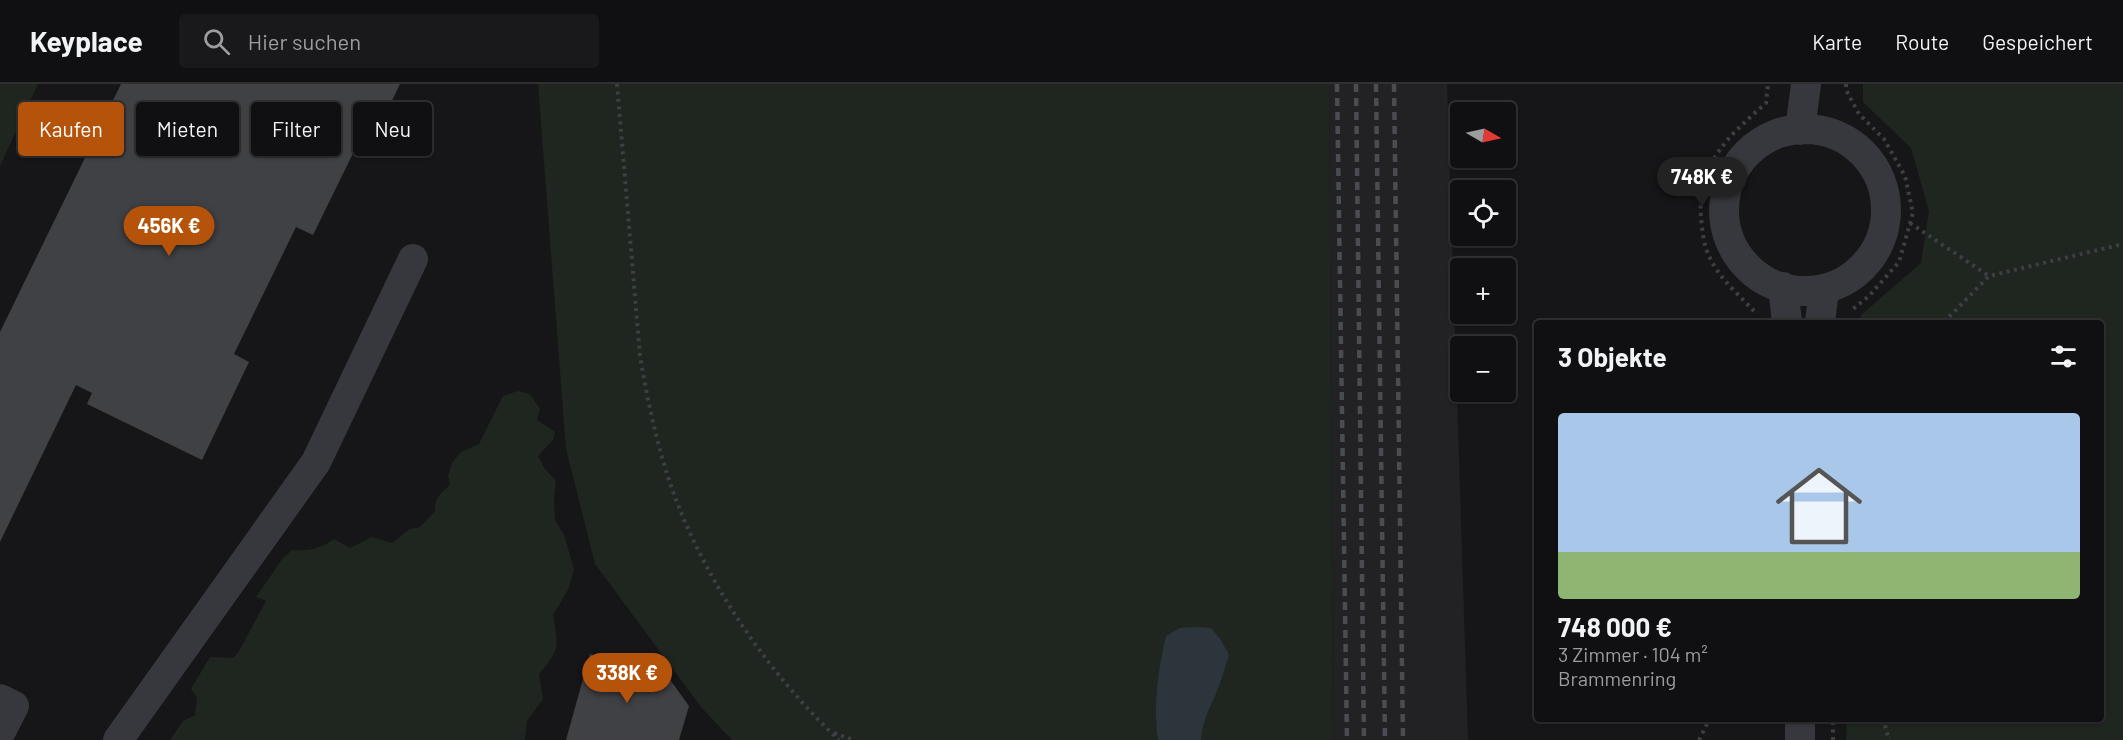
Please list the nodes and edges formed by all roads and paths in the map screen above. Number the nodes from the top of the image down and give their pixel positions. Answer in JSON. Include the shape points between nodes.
{"nodes":[{"id":1,"x":617,"y":84,"type":"edge"},
{"id":2,"x":1768,"y":84,"type":"edge"},
{"id":3,"x":1806,"y":84,"type":"edge"},
{"id":4,"x":1846,"y":84,"type":"edge"},
{"id":5,"x":1800,"y":130,"type":"junction"},
{"id":6,"x":1910,"y":223,"type":"junction"},
{"id":7,"x":2123,"y":244,"type":"edge"},
{"id":8,"x":413,"y":259,"type":"dead end"},
{"id":9,"x":1989,"y":276,"type":"junction"},
{"id":10,"x":1782,"y":287,"type":"junction"},
{"id":11,"x":1824,"y":290,"type":"junction"},
{"id":12,"x":1851,"y":311,"type":"dead end"},
{"id":13,"x":1774,"y":320,"type":"edge"},
{"id":14,"x":1820,"y":320,"type":"edge"},
{"id":15,"x":1946,"y":320,"type":"edge"},
{"id":16,"x":0,"y":699,"type":"edge"},
{"id":17,"x":1708,"y":722,"type":"edge"},
{"id":18,"x":1800,"y":722,"type":"edge"},
{"id":19,"x":1833,"y":722,"type":"edge"},
{"id":20,"x":1884,"y":722,"type":"edge"},
{"id":21,"x":830,"y":731,"type":"junction"},
{"id":22,"x":0,"y":733,"type":"edge"},
{"id":23,"x":118,"y":740,"type":"edge"},
{"id":24,"x":839,"y":740,"type":"edge"},
{"id":25,"x":853,"y":740,"type":"edge"},
{"id":26,"x":1699,"y":740,"type":"edge"},
{"id":27,"x":1800,"y":740,"type":"edge"},
{"id":28,"x":1833,"y":740,"type":"edge"},
{"id":29,"x":1889,"y":740,"type":"edge"}],
"edges":[{"from":1,"to":21,"type":"path","via":[[640,356],[650,410],[675,497],[696,544],[744,626],[784,680]]},
{"from":2,"to":13,"type":"path","via":[[1766,104],[1733,132],[1711,161],[1699,196],[1701,228],[1710,258],[1725,281]]},
{"from":3,"to":5,"type":"street"},
{"from":4,"to":6,"type":"path","via":[[1859,114],[1884,139],[1905,177],[1913,213]]},
{"from":5,"to":10,"type":"street","via":[[1770,137],[1750,150],[1736,168],[1727,194],[1725,221],[1735,249],[1755,273]]},
{"from":5,"to":11,"type":"street","via":[[1831,134],[1856,147],[1875,171],[1885,201],[1884,224],[1875,250],[1851,276]]},
{"from":6,"to":9,"type":"path"},
{"from":6,"to":12,"type":"path","via":[[1899,262]]},
{"from":7,"to":9,"type":"path"},
{"from":8,"to":23,"type":"street","via":[[316,462]]},
{"from":9,"to":15,"type":"path"},
{"from":10,"to":11,"type":"street"},
{"from":10,"to":13,"type":"street"},
{"from":11,"to":14,"type":"street"},
{"from":16,"to":22,"type":"street","via":[[14,706]]},
{"from":17,"to":26,"type":"path"},
{"from":18,"to":27,"type":"street"},
{"from":19,"to":28,"type":"path"},
{"from":20,"to":29,"type":"path"},
{"from":21,"to":24,"type":"path"},
{"from":21,"to":25,"type":"path"}]}
